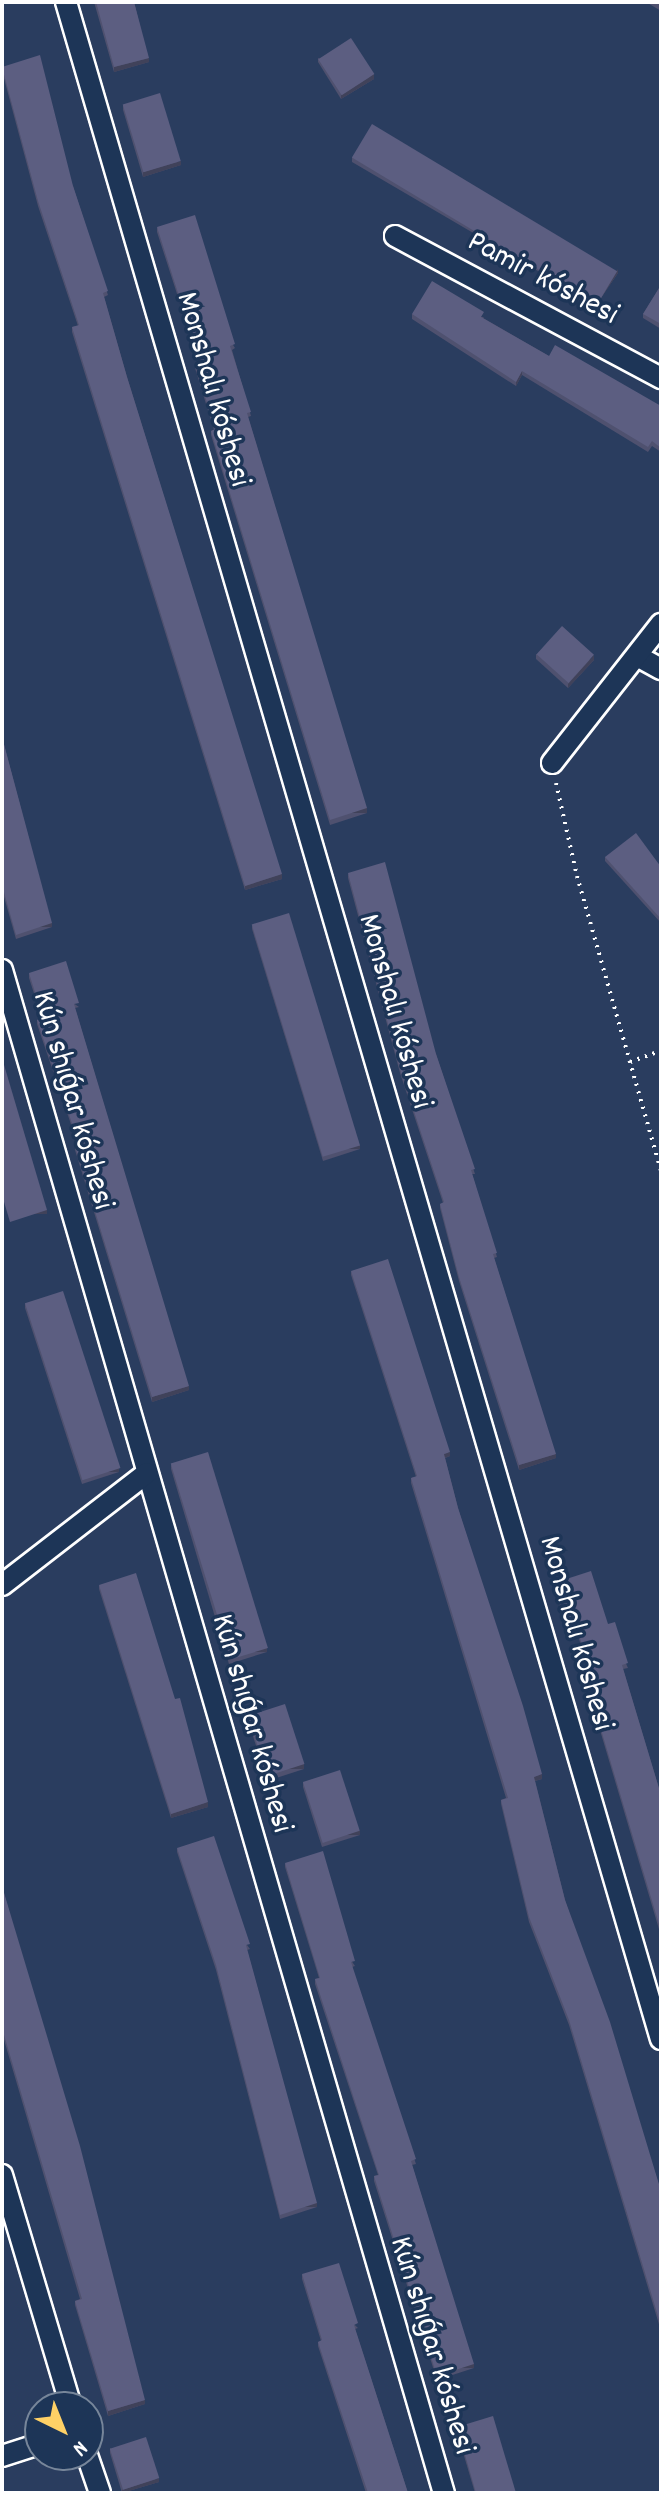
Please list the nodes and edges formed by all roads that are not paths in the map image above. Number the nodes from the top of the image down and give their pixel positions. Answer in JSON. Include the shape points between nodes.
{"nodes":[{"id":1,"x":66,"y":2,"type":"edge"},
{"id":2,"x":395,"y":236,"type":"dead end"},
{"id":3,"x":661,"y":378,"type":"edge"},
{"id":4,"x":661,"y":624,"type":"edge"},
{"id":5,"x":639,"y":657,"type":"junction"},
{"id":6,"x":661,"y":669,"type":"edge"},
{"id":7,"x":552,"y":763,"type":"road end"},
{"id":8,"x":2,"y":970,"type":"edge"},
{"id":9,"x":147,"y":1473,"type":"junction"},
{"id":10,"x":2,"y":1585,"type":"edge"},
{"id":11,"x":661,"y":2039,"type":"edge"},
{"id":12,"x":2,"y":2175,"type":"edge"},
{"id":13,"x":66,"y":2391,"type":"edge"},
{"id":14,"x":24,"y":2449,"type":"edge"},
{"id":15,"x":2,"y":2456,"type":"edge"},
{"id":16,"x":92,"y":2471,"type":"edge"},
{"id":17,"x":100,"y":2493,"type":"edge"},
{"id":18,"x":444,"y":2493,"type":"edge"}],
"edges":[{"from":1,"to":11,"type":"street","name":"Monshalı kóshesi"},
{"from":2,"to":3,"type":"street","name":"Pamir kóshesi"},
{"from":4,"to":5,"type":"street"},
{"from":5,"to":6,"type":"street"},
{"from":5,"to":7,"type":"street"},
{"from":8,"to":9,"type":"street","name":"Kún shıǵar kóshesi"},
{"from":9,"to":10,"type":"street"},
{"from":9,"to":18,"type":"street","name":"Kún shıǵar kóshesi"},
{"from":12,"to":13,"type":"street"},
{"from":14,"to":15,"type":"street"},
{"from":16,"to":17,"type":"street"}]}
